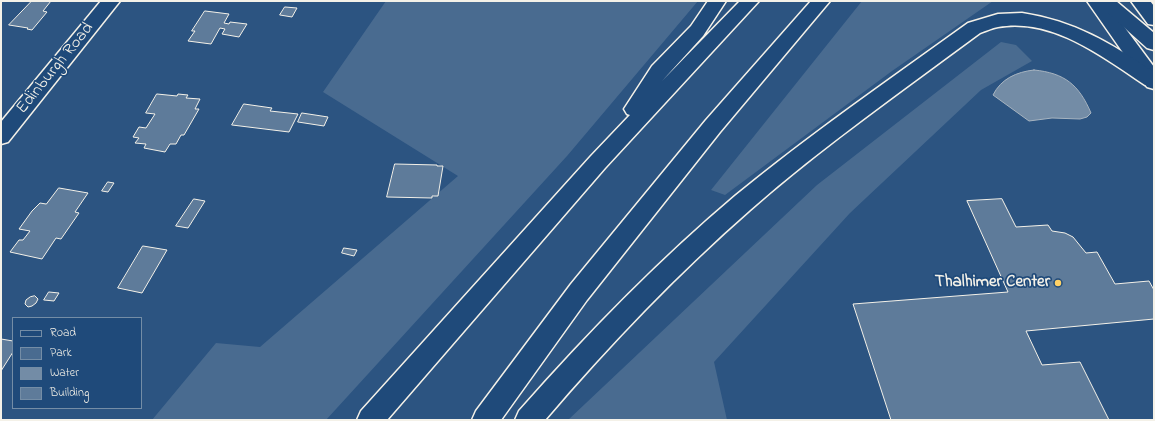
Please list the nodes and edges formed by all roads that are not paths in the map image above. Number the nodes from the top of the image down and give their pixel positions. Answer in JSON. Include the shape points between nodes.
{"nodes":[{"id":1,"x":111,"y":1,"type":"edge"},
{"id":2,"x":717,"y":1,"type":"edge"},
{"id":3,"x":750,"y":1,"type":"edge"},
{"id":4,"x":821,"y":1,"type":"edge"},
{"id":5,"x":1096,"y":1,"type":"edge"},
{"id":6,"x":1105,"y":1,"type":"edge"},
{"id":7,"x":1140,"y":1,"type":"edge"},
{"id":8,"x":1154,"y":19,"type":"edge"},
{"id":9,"x":1154,"y":43,"type":"edge"},
{"id":10,"x":1153,"y":81,"type":"edge"},
{"id":11,"x":1,"y":136,"type":"edge"},
{"id":12,"x":598,"y":162,"type":"junction"},
{"id":13,"x":370,"y":420,"type":"edge"},
{"id":14,"x":485,"y":420,"type":"edge"},
{"id":15,"x":528,"y":420,"type":"edge"}],
"edges":[{"from":1,"to":11,"type":"main road","name":"Edinburgh Road"},
{"from":2,"to":12,"type":"main road","via":[[697,31],[659,71]]},
{"from":3,"to":12,"type":"main road"},
{"from":4,"to":14,"type":"main road","via":[[713,126],[579,292]]},
{"from":5,"to":10,"type":"main road"},
{"from":6,"to":9,"type":"main road"},
{"from":7,"to":8,"type":"main road"},
{"from":10,"to":15,"type":"main road","via":[[1084,37],[1049,24],[1010,19],[974,28],[743,203],[687,253],[595,346]]},
{"from":12,"to":13,"type":"main road"}]}
